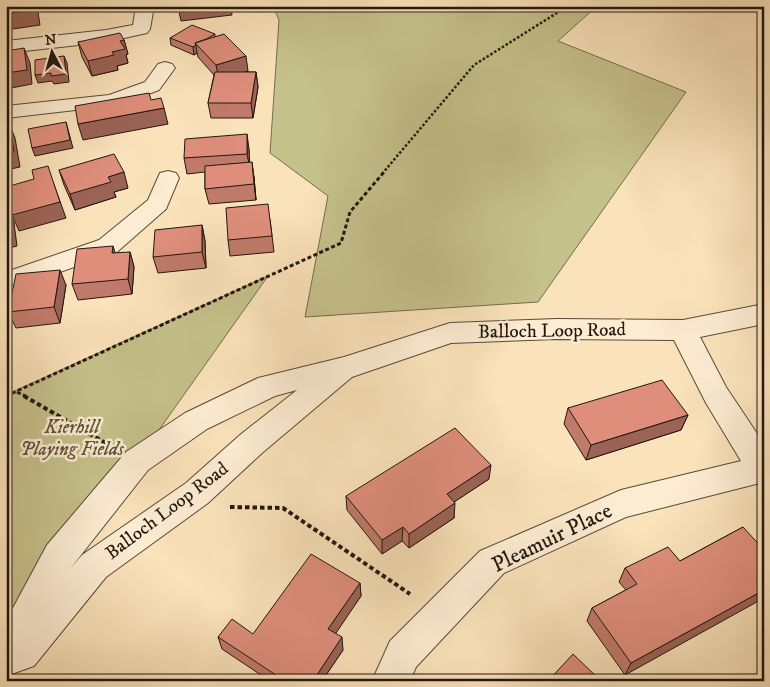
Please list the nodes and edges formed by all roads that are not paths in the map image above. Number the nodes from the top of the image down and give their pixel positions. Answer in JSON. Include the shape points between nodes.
{"nodes":[{"id":1,"x":145,"y":6,"type":"edge"},
{"id":2,"x":6,"y":47,"type":"edge"},
{"id":3,"x":165,"y":68,"type":"dead end"},
{"id":4,"x":6,"y":112,"type":"edge"},
{"id":5,"x":168,"y":178,"type":"dead end"},
{"id":6,"x":6,"y":282,"type":"edge"},
{"id":7,"x":764,"y":314,"type":"edge"},
{"id":8,"x":684,"y":330,"type":"junction"},
{"id":9,"x":345,"y":368,"type":"junction"},
{"id":10,"x":763,"y":470,"type":"edge"},
{"id":11,"x":6,"y":658,"type":"edge"},
{"id":12,"x":6,"y":671,"type":"edge"},
{"id":13,"x":391,"y":681,"type":"edge"}],
"edges":[{"from":1,"to":2,"type":"street","via":[[141,29]]},
{"from":3,"to":4,"type":"street","via":[[152,86],[112,101]]},
{"from":5,"to":6,"type":"street","via":[[158,204],[108,246]]},
{"from":7,"to":8,"type":"street","name":"Balloch Loop Road"},
{"from":8,"to":9,"type":"street","name":"Balloch Loop Road","via":[[557,329],[450,333]]},
{"from":8,"to":10,"type":"street","name":"Pleamuir Place","via":[[716,395]]},
{"from":9,"to":11,"type":"street","name":"Balloch Loop Road","via":[[268,386],[196,422],[137,461],[59,556]]},
{"from":9,"to":12,"type":"street","name":"Balloch Loop Road","via":[[197,493],[94,566]]},
{"from":10,"to":13,"type":"street","name":"Pleamuir Place","via":[[621,504],[492,562],[403,654]]}]}
